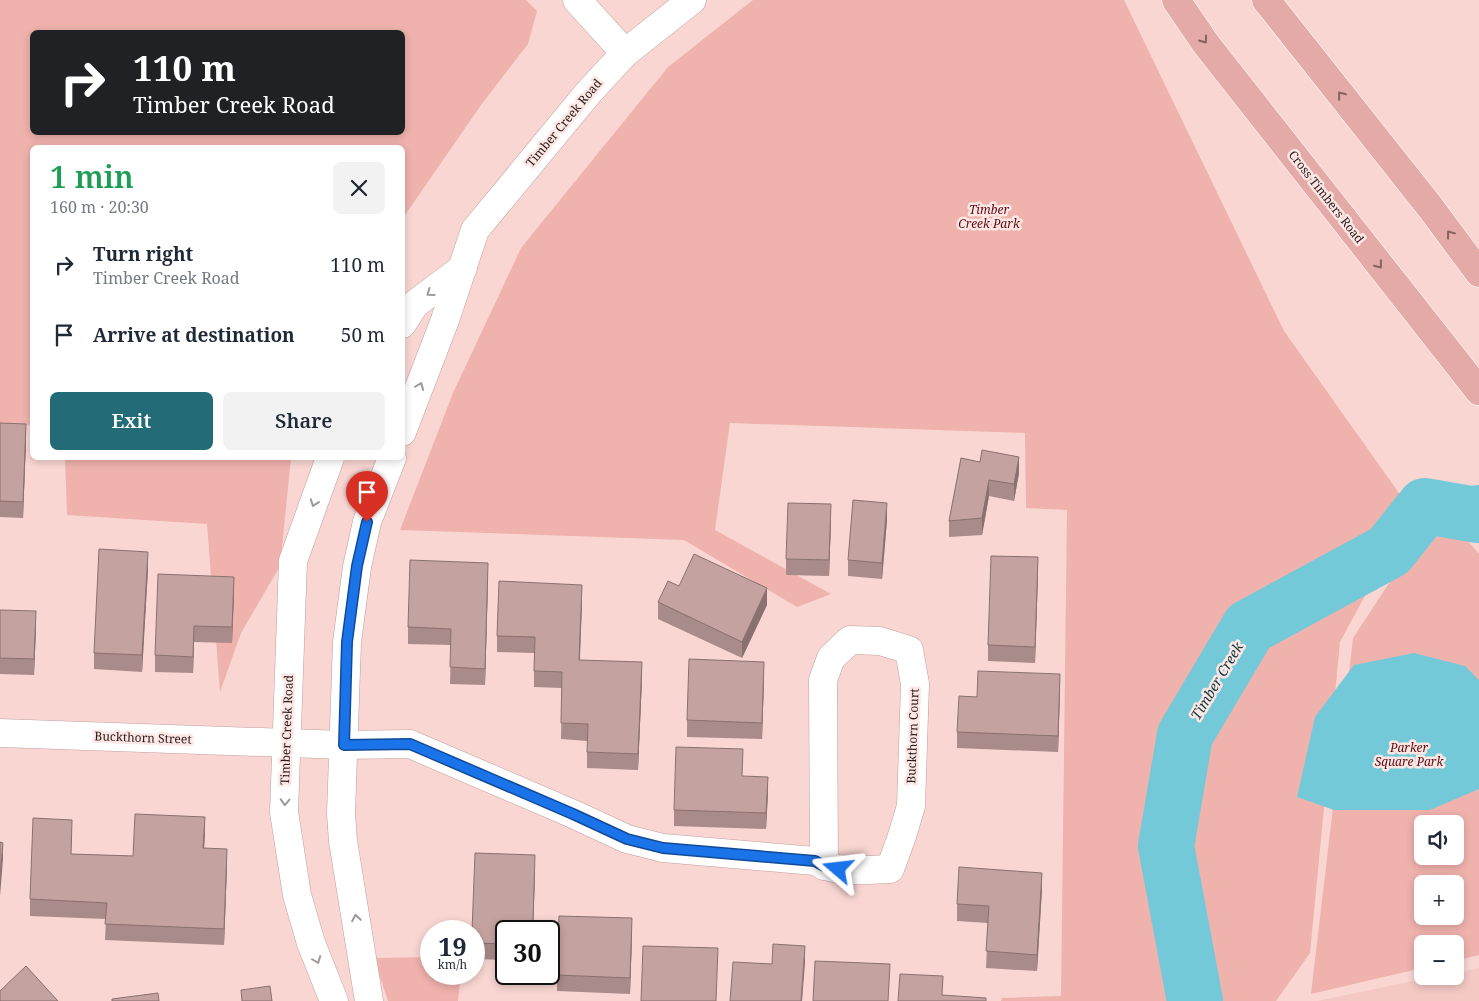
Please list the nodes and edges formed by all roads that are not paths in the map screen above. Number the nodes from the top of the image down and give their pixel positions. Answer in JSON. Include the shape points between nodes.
{"nodes":[{"id":1,"x":577,"y":0,"type":"edge"},
{"id":2,"x":692,"y":0,"type":"edge"},
{"id":3,"x":1176,"y":0,"type":"edge"},
{"id":4,"x":1266,"y":0,"type":"edge"},
{"id":5,"x":625,"y":53,"type":"junction"},
{"id":6,"x":463,"y":268,"type":"junction"},
{"id":7,"x":1479,"y":273,"type":"edge"},
{"id":8,"x":405,"y":319,"type":"edge"},
{"id":9,"x":1479,"y":391,"type":"edge"},
{"id":10,"x":405,"y":424,"type":"edge"},
{"id":11,"x":329,"y":460,"type":"edge"},
{"id":12,"x":391,"y":460,"type":"edge"},
{"id":13,"x":0,"y":733,"type":"edge"},
{"id":14,"x":287,"y":743,"type":"junction"},
{"id":15,"x":344,"y":745,"type":"junction"},
{"id":16,"x":824,"y":866,"type":"junction"},
{"id":17,"x":334,"y":1001,"type":"edge"},
{"id":18,"x":368,"y":1001,"type":"edge"}],
"edges":[{"from":1,"to":5,"type":"street"},
{"from":2,"to":5,"type":"street","name":"Timber Creek Road"},
{"from":3,"to":9,"type":"main road","name":"Cross Timbers Road","one_way":true,"via":[[1206,44]]},
{"from":7,"to":4,"type":"main road","one_way":true},
{"from":5,"to":6,"type":"street","name":"Timber Creek Road","via":[[475,230]]},
{"from":6,"to":8,"type":"street","one_way":true,"via":[[415,304]]},
{"from":10,"to":6,"type":"street","name":"Timber Creek Road","one_way":true},
{"from":11,"to":14,"type":"street","name":"Timber Creek Road","one_way":true,"via":[[293,561]]},
{"from":12,"to":15,"type":"street","via":[[367,522],[357,566],[347,642]]},
{"from":13,"to":14,"type":"street","name":"Buckthorn Street"},
{"from":14,"to":15,"type":"street","name":"Buckthorn Court"},
{"from":14,"to":17,"type":"street","name":"Timber Creek Road","one_way":true,"via":[[284,812],[297,895],[310,943]]},
{"from":15,"to":16,"type":"street","name":"Buckthorn Court","via":[[410,744],[627,839],[654,846],[815,861]]},
{"from":18,"to":15,"type":"street","one_way":true,"via":[[343,841]]},
{"from":16,"to":16,"type":"street","name":"Buckthorn Court","via":[[853,871],[890,869],[911,806],[915,684],[909,650],[880,641],[850,640],[831,658],[823,680]]}]}
